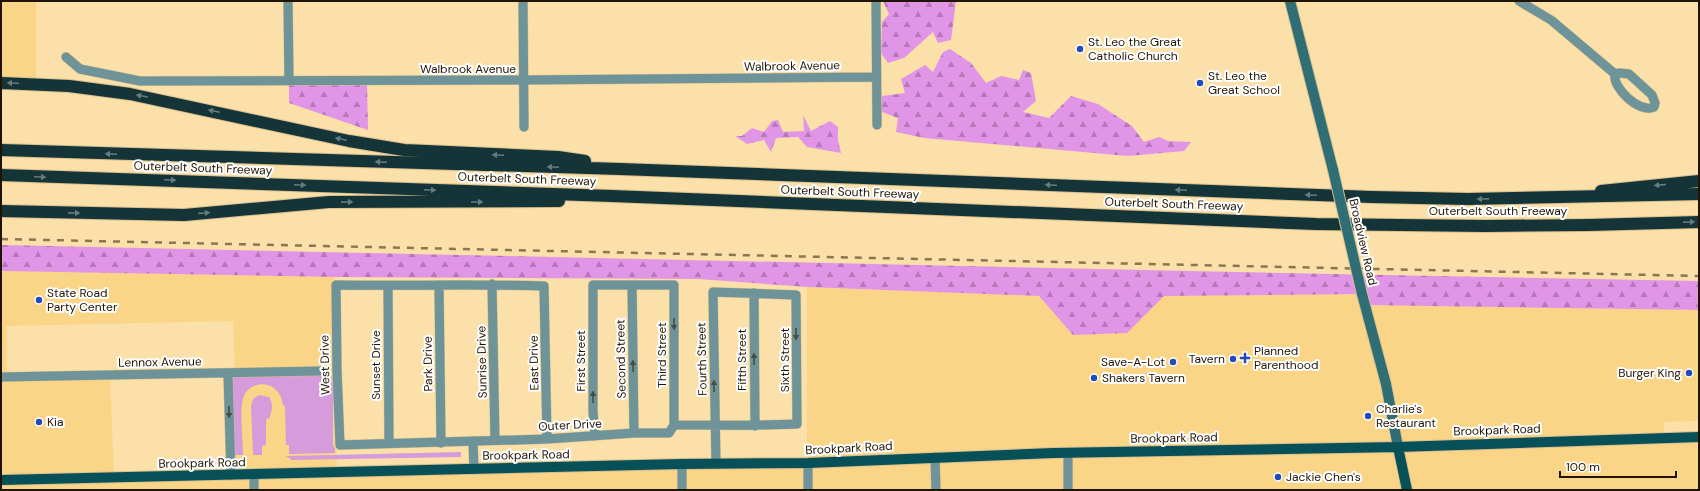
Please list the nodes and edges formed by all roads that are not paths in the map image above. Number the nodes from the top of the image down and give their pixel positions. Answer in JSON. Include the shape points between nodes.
{"nodes":[{"id":1,"x":288,"y":1,"type":"edge"},
{"id":2,"x":523,"y":1,"type":"edge"},
{"id":3,"x":876,"y":1,"type":"edge"},
{"id":4,"x":1519,"y":1,"type":"edge"},
{"id":5,"x":1293,"y":2,"type":"edge"},
{"id":6,"x":66,"y":57,"type":"dead end"},
{"id":7,"x":1615,"y":74,"type":"junction"},
{"id":8,"x":876,"y":77,"type":"junction"},
{"id":9,"x":524,"y":80,"type":"junction"},
{"id":10,"x":289,"y":81,"type":"junction"},
{"id":11,"x":1,"y":83,"type":"edge"},
{"id":12,"x":877,"y":125,"type":"dead end"},
{"id":13,"x":524,"y":127,"type":"dead end"},
{"id":14,"x":1,"y":150,"type":"edge"},
{"id":15,"x":620,"y":169,"type":"junction"},
{"id":16,"x":1,"y":175,"type":"edge"},
{"id":17,"x":1699,"y":181,"type":"edge"},
{"id":18,"x":1699,"y":194,"type":"edge"},
{"id":19,"x":612,"y":196,"type":"junction"},
{"id":20,"x":1522,"y":199,"type":"junction"},
{"id":21,"x":1,"y":211,"type":"edge"},
{"id":22,"x":1699,"y":222,"type":"edge"},
{"id":23,"x":492,"y":284,"type":"junction"},
{"id":24,"x":439,"y":285,"type":"junction"},
{"id":25,"x":632,"y":285,"type":"junction"},
{"id":26,"x":388,"y":286,"type":"junction"},
{"id":27,"x":754,"y":293,"type":"junction"},
{"id":28,"x":320,"y":371,"type":"dead end"},
{"id":29,"x":228,"y":373,"type":"junction"},
{"id":30,"x":1,"y":377,"type":"edge"},
{"id":31,"x":797,"y":424,"type":"joint"},
{"id":32,"x":674,"y":425,"type":"junction"},
{"id":33,"x":714,"y":425,"type":"junction"},
{"id":34,"x":755,"y":426,"type":"junction"},
{"id":35,"x":634,"y":433,"type":"junction"},
{"id":36,"x":595,"y":436,"type":"junction"},
{"id":37,"x":1699,"y":437,"type":"edge"},
{"id":38,"x":547,"y":439,"type":"junction"},
{"id":39,"x":495,"y":440,"type":"junction"},
{"id":40,"x":473,"y":441,"type":"junction"},
{"id":41,"x":441,"y":442,"type":"junction"},
{"id":42,"x":388,"y":443,"type":"junction"},
{"id":43,"x":340,"y":445,"type":"joint"},
{"id":44,"x":1398,"y":447,"type":"junction"},
{"id":45,"x":1068,"y":453,"type":"junction"},
{"id":46,"x":935,"y":457,"type":"junction"},
{"id":47,"x":808,"y":463,"type":"junction"},
{"id":48,"x":682,"y":464,"type":"junction"},
{"id":49,"x":716,"y":464,"type":"junction"},
{"id":50,"x":474,"y":469,"type":"junction"},
{"id":51,"x":231,"y":475,"type":"junction"},
{"id":52,"x":254,"y":475,"type":"junction"},
{"id":53,"x":1,"y":480,"type":"edge"},
{"id":54,"x":254,"y":490,"type":"edge"},
{"id":55,"x":682,"y":490,"type":"edge"},
{"id":56,"x":808,"y":490,"type":"edge"},
{"id":57,"x":936,"y":490,"type":"edge"},
{"id":58,"x":1068,"y":490,"type":"edge"},
{"id":59,"x":1406,"y":490,"type":"edge"}],
"edges":[{"from":1,"to":10,"type":"street"},
{"from":2,"to":9,"type":"street"},
{"from":3,"to":8,"type":"street"},
{"from":4,"to":7,"type":"street","via":[[1552,20]]},
{"from":5,"to":44,"type":"main road","name":"Broadview Road","bridge":true,"via":[[1362,294],[1386,384]]},
{"from":6,"to":10,"type":"street","name":"Walbrook Avenue","via":[[80,69],[140,81]]},
{"from":7,"to":7,"type":"street","via":[[1614,79],[1618,88],[1640,107],[1654,107],[1652,95],[1629,74]]},
{"from":8,"to":9,"type":"street","name":"Walbrook Avenue"},
{"from":8,"to":12,"type":"street"},
{"from":9,"to":10,"type":"street","name":"Walbrook Avenue"},
{"from":9,"to":13,"type":"street"},
{"from":15,"to":11,"type":"highway","one_way":true,"via":[[558,158],[404,150],[349,141],[130,94],[69,86]]},
{"from":15,"to":14,"type":"highway","name":"Outerbelt South Freeway","one_way":true},
{"from":20,"to":15,"type":"highway","name":"Outerbelt South Freeway","one_way":true,"via":[[1338,196]]},
{"from":16,"to":19,"type":"highway","name":"Outerbelt South Freeway","one_way":true},
{"from":17,"to":20,"type":"highway","one_way":true},
{"from":18,"to":20,"type":"highway","name":"Outerbelt South Freeway"},
{"from":21,"to":19,"type":"highway","one_way":true,"via":[[184,215],[329,202],[540,202]]},
{"from":19,"to":22,"type":"highway","name":"Outerbelt South Freeway","one_way":true,"via":[[1316,224],[1493,226]]},
{"from":23,"to":24,"type":"street"},
{"from":23,"to":38,"type":"street","name":"East Drive","via":[[544,286]]},
{"from":23,"to":39,"type":"street","name":"Sunrise Drive"},
{"from":24,"to":26,"type":"street"},
{"from":24,"to":41,"type":"street","name":"Park Drive"},
{"from":25,"to":32,"type":"street","name":"Third Street","one_way":true,"via":[[674,285]]},
{"from":35,"to":25,"type":"street","name":"Second Street","one_way":true},
{"from":36,"to":25,"type":"street","name":"First Street","one_way":true,"via":[[592,285]]},
{"from":26,"to":42,"type":"street","name":"Sunset Drive"},
{"from":26,"to":43,"type":"street","name":"West Drive","via":[[336,285]]},
{"from":27,"to":31,"type":"street","name":"Sixth Street","one_way":true,"via":[[796,294]]},
{"from":33,"to":27,"type":"street","name":"Fourth Street","one_way":true,"via":[[713,292]]},
{"from":34,"to":27,"type":"street","name":"Fifth Street","one_way":true},
{"from":28,"to":29,"type":"street","name":"Lennox Avenue"},
{"from":29,"to":30,"type":"street","name":"Lennox Avenue"},
{"from":29,"to":51,"type":"street","one_way":true},
{"from":31,"to":34,"type":"street","name":"Outer Drive"},
{"from":32,"to":33,"type":"street","name":"Outer Drive"},
{"from":32,"to":35,"type":"street","name":"Outer Drive","via":[[669,433]]},
{"from":33,"to":34,"type":"street","name":"Outer Drive"},
{"from":33,"to":49,"type":"street","name":"Fourth Street"},
{"from":35,"to":36,"type":"street","name":"Outer Drive"},
{"from":36,"to":38,"type":"street","name":"Outer Drive"},
{"from":37,"to":44,"type":"main road","name":"Brookpark Road"},
{"from":38,"to":39,"type":"street","name":"Outer Drive"},
{"from":39,"to":40,"type":"street","name":"Outer Drive"},
{"from":40,"to":41,"type":"street","name":"Outer Drive"},
{"from":40,"to":50,"type":"street"},
{"from":41,"to":42,"type":"street","name":"Outer Drive"},
{"from":42,"to":43,"type":"street","name":"Outer Drive"},
{"from":44,"to":45,"type":"main road","name":"Brookpark Road"},
{"from":44,"to":59,"type":"main road","name":"Broadview Road"},
{"from":45,"to":46,"type":"main road","name":"Brookpark Road"},
{"from":45,"to":58,"type":"street"},
{"from":46,"to":47,"type":"main road","name":"Brookpark Road"},
{"from":46,"to":57,"type":"street"},
{"from":47,"to":49,"type":"main road","name":"Brookpark Road"},
{"from":47,"to":56,"type":"street"},
{"from":48,"to":49,"type":"main road","name":"Brookpark Road"},
{"from":48,"to":50,"type":"main road","name":"Brookpark Road"},
{"from":48,"to":55,"type":"street"},
{"from":50,"to":52,"type":"main road","name":"Brookpark Road"},
{"from":51,"to":52,"type":"main road","name":"Brookpark Road"},
{"from":51,"to":53,"type":"main road","name":"Brookpark Road"},
{"from":52,"to":54,"type":"street"}]}
